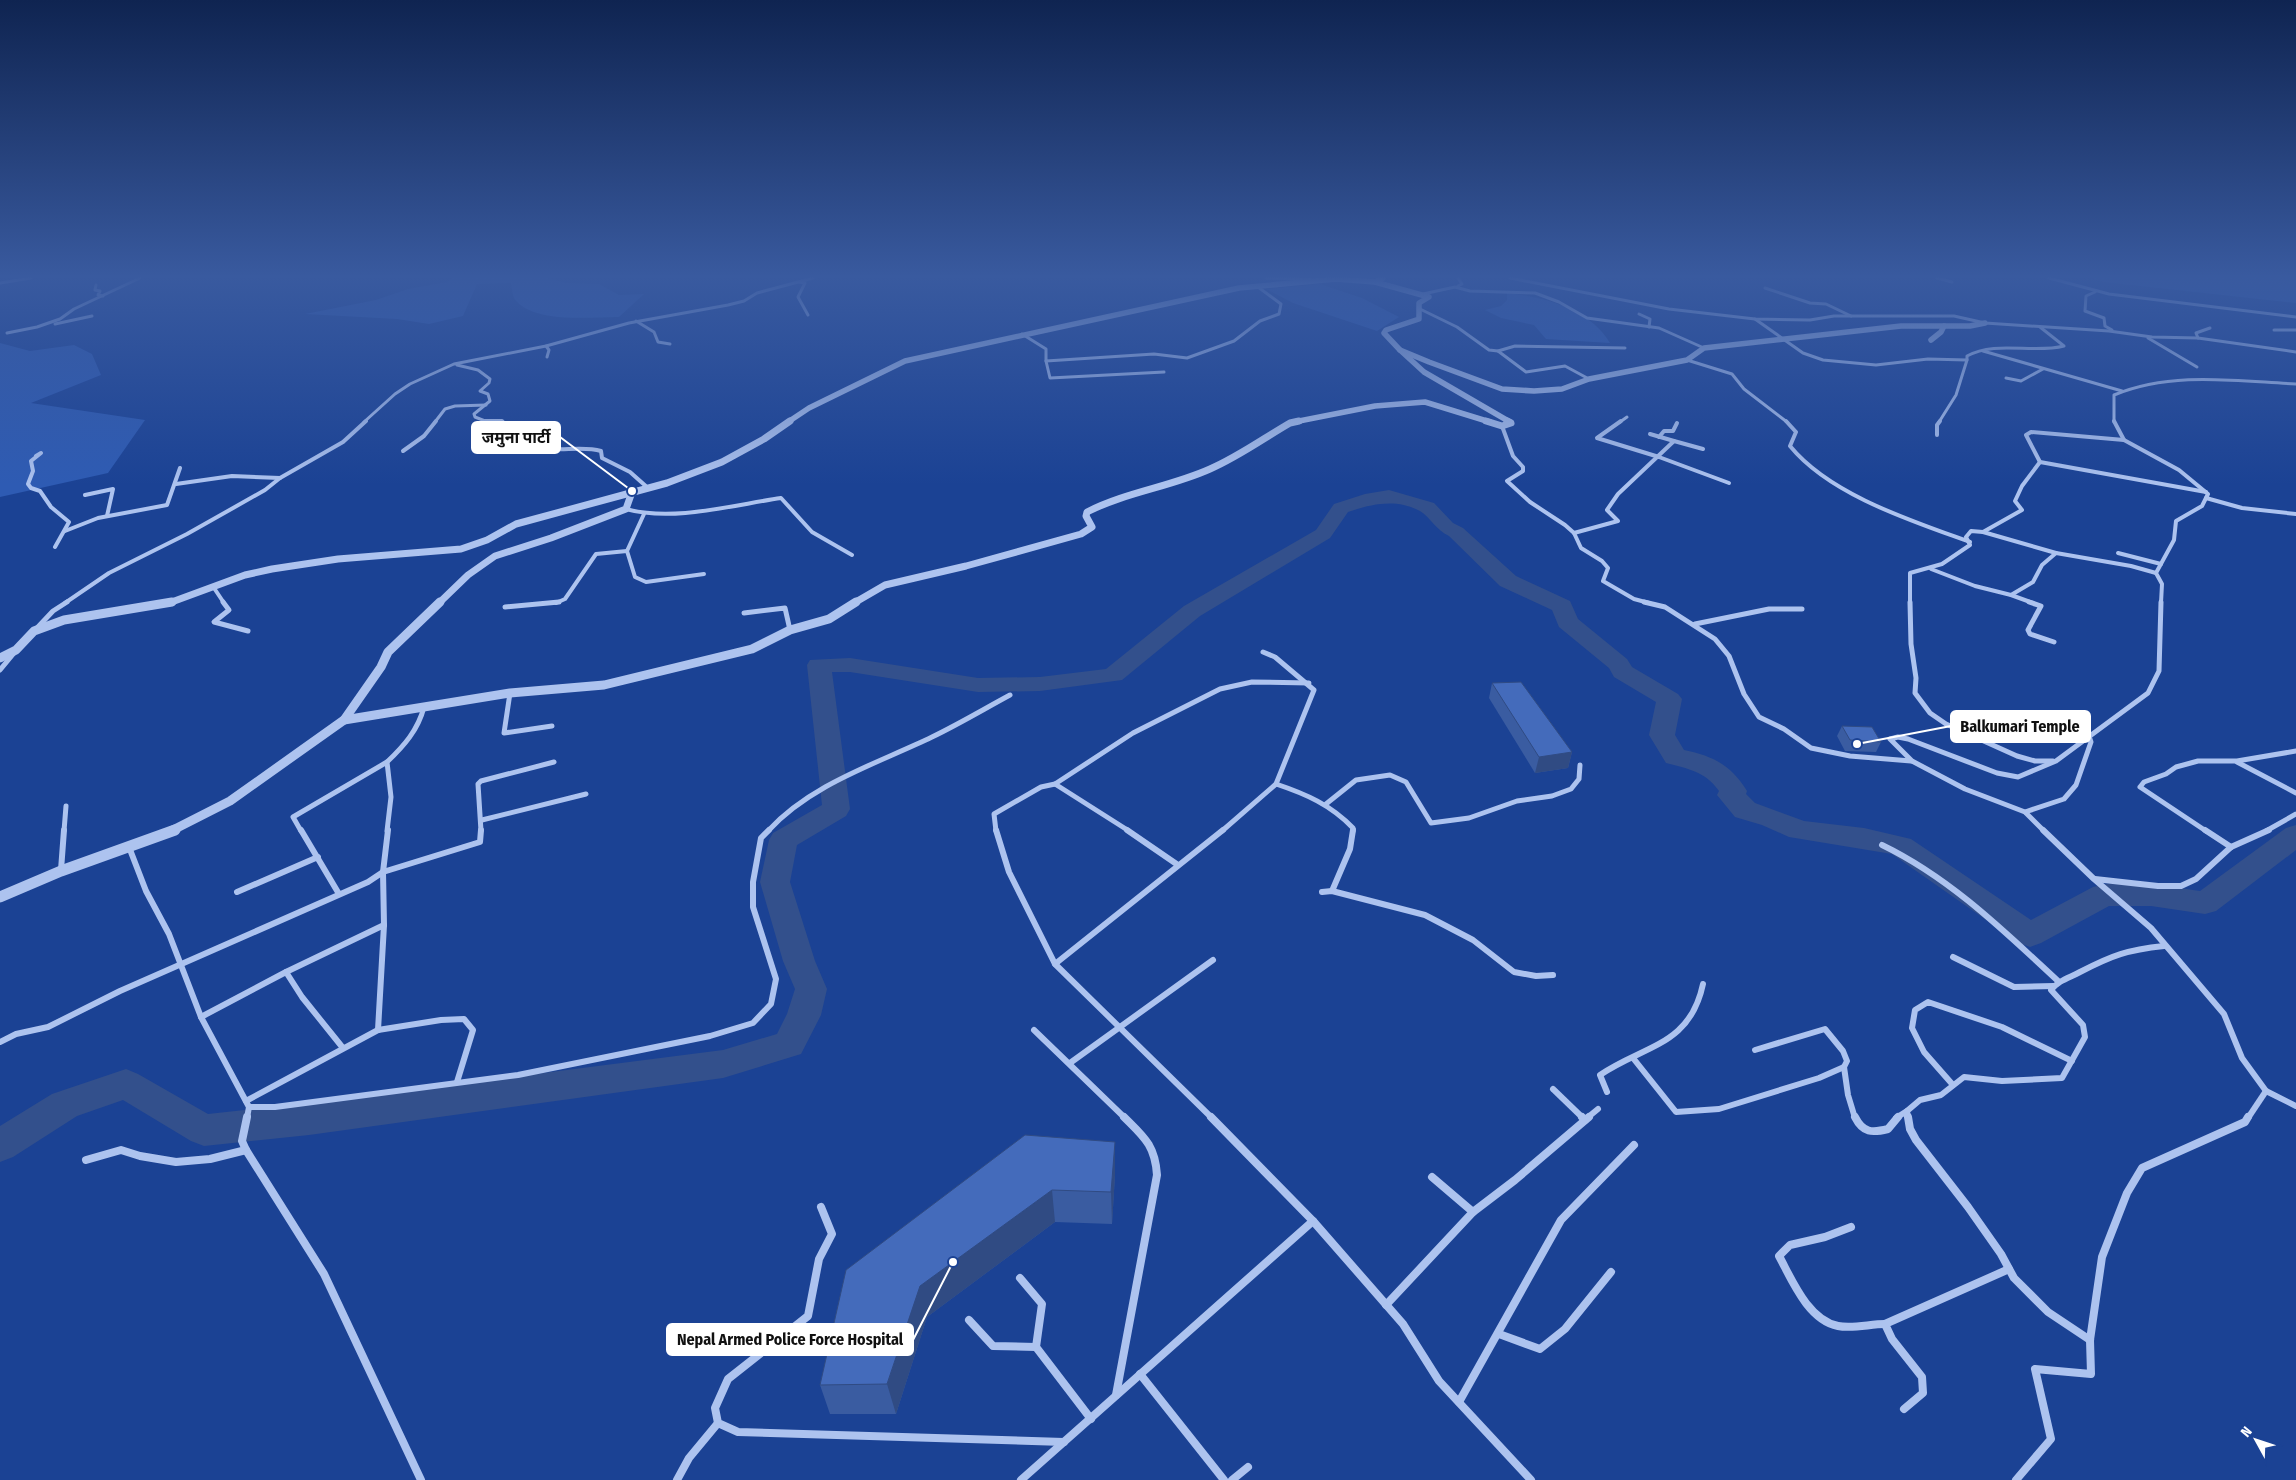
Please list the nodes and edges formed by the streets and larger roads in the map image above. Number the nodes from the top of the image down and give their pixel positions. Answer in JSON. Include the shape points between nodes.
{"nodes":[{"id":1,"x":541,"y":347,"type":"edge"},
{"id":2,"x":547,"y":347,"type":"edge"},
{"id":3,"x":966,"y":347,"type":"edge"},
{"id":4,"x":1043,"y":347,"type":"edge"},
{"id":5,"x":1217,"y":347,"type":"edge"},
{"id":6,"x":1397,"y":347,"type":"edge"},
{"id":7,"x":1485,"y":347,"type":"edge"},
{"id":8,"x":1512,"y":347,"type":"edge"},
{"id":9,"x":1575,"y":347,"type":"edge"},
{"id":10,"x":1711,"y":347,"type":"edge"},
{"id":11,"x":1794,"y":347,"type":"edge"},
{"id":12,"x":2042,"y":347,"type":"edge"},
{"id":13,"x":2164,"y":347,"type":"edge"},
{"id":14,"x":2261,"y":347,"type":"edge"},
{"id":15,"x":1626,"y":348,"type":"dead end"},
{"id":16,"x":1704,"y":348,"type":"joint"},
{"id":17,"x":1400,"y":350,"type":"junction"},
{"id":18,"x":1980,"y":350,"type":"junction"},
{"id":19,"x":1498,"y":351,"type":"junction"},
{"id":20,"x":2296,"y":352,"type":"edge"},
{"id":21,"x":547,"y":357,"type":"dead end"},
{"id":22,"x":1687,"y":360,"type":"junction"},
{"id":23,"x":1967,"y":360,"type":"junction"},
{"id":24,"x":1046,"y":361,"type":"junction"},
{"id":25,"x":454,"y":364,"type":"junction"},
{"id":26,"x":2196,"y":367,"type":"dead end"},
{"id":27,"x":2044,"y":369,"type":"junction"},
{"id":28,"x":1164,"y":372,"type":"dead end"},
{"id":29,"x":2006,"y":378,"type":"dead end"},
{"id":30,"x":1589,"y":379,"type":"junction"},
{"id":31,"x":2296,"y":384,"type":"edge"},
{"id":32,"x":2122,"y":391,"type":"junction"},
{"id":33,"x":487,"y":406,"type":"junction"},
{"id":34,"x":1627,"y":417,"type":"dead end"},
{"id":35,"x":1677,"y":422,"type":"dead end"},
{"id":36,"x":1502,"y":426,"type":"junction"},
{"id":37,"x":1650,"y":434,"type":"dead end"},
{"id":38,"x":1937,"y":435,"type":"dead end"},
{"id":39,"x":1659,"y":437,"type":"junction"},
{"id":40,"x":2124,"y":440,"type":"junction"},
{"id":41,"x":1674,"y":441,"type":"junction"},
{"id":42,"x":1703,"y":449,"type":"dead end"},
{"id":43,"x":403,"y":452,"type":"dead end"},
{"id":44,"x":36,"y":456,"type":"dead end"},
{"id":45,"x":1659,"y":457,"type":"junction"},
{"id":46,"x":2040,"y":462,"type":"junction"},
{"id":47,"x":180,"y":468,"type":"dead end"},
{"id":48,"x":280,"y":478,"type":"junction"},
{"id":49,"x":1729,"y":483,"type":"dead end"},
{"id":50,"x":176,"y":484,"type":"junction"},
{"id":51,"x":648,"y":488,"type":"junction"},
{"id":52,"x":632,"y":492,"type":"junction"},
{"id":53,"x":2206,"y":492,"type":"junction"},
{"id":54,"x":85,"y":495,"type":"dead end"},
{"id":55,"x":2206,"y":498,"type":"junction"},
{"id":56,"x":626,"y":509,"type":"junction"},
{"id":57,"x":644,"y":514,"type":"junction"},
{"id":58,"x":2296,"y":514,"type":"edge"},
{"id":59,"x":107,"y":516,"type":"junction"},
{"id":60,"x":65,"y":531,"type":"junction"},
{"id":61,"x":1983,"y":532,"type":"junction"},
{"id":62,"x":1574,"y":533,"type":"junction"},
{"id":63,"x":1970,"y":542,"type":"junction"},
{"id":64,"x":55,"y":547,"type":"dead end"},
{"id":65,"x":627,"y":551,"type":"junction"},
{"id":66,"x":2118,"y":553,"type":"dead end"},
{"id":67,"x":2056,"y":554,"type":"junction"},
{"id":68,"x":852,"y":555,"type":"dead end"},
{"id":69,"x":2162,"y":564,"type":"junction"},
{"id":70,"x":1931,"y":569,"type":"junction"},
{"id":71,"x":2156,"y":573,"type":"junction"},
{"id":72,"x":704,"y":574,"type":"dead end"},
{"id":73,"x":214,"y":588,"type":"junction"},
{"id":74,"x":2011,"y":595,"type":"junction"},
{"id":75,"x":506,"y":607,"type":"dead end"},
{"id":76,"x":1802,"y":609,"type":"dead end"},
{"id":77,"x":744,"y":613,"type":"dead end"},
{"id":78,"x":1695,"y":624,"type":"junction"},
{"id":79,"x":790,"y":630,"type":"junction"},
{"id":80,"x":34,"y":631,"type":"junction"},
{"id":81,"x":248,"y":631,"type":"dead end"},
{"id":82,"x":2054,"y":642,"type":"dead end"},
{"id":83,"x":16,"y":650,"type":"junction"},
{"id":84,"x":1264,"y":652,"type":"dead end"},
{"id":85,"x":0,"y":658,"type":"edge"},
{"id":86,"x":0,"y":670,"type":"edge"},
{"id":87,"x":1309,"y":684,"type":"junction"},
{"id":88,"x":510,"y":692,"type":"junction"},
{"id":89,"x":1010,"y":696,"type":"dead end"},
{"id":90,"x":424,"y":707,"type":"junction"},
{"id":91,"x":344,"y":720,"type":"junction"},
{"id":92,"x":552,"y":726,"type":"dead end"},
{"id":93,"x":2089,"y":736,"type":"junction"},
{"id":94,"x":2296,"y":751,"type":"edge"},
{"id":95,"x":1912,"y":761,"type":"junction"},
{"id":96,"x":2056,"y":761,"type":"junction"},
{"id":97,"x":388,"y":762,"type":"junction"},
{"id":98,"x":554,"y":762,"type":"dead end"},
{"id":99,"x":2237,"y":762,"type":"junction"},
{"id":100,"x":1580,"y":765,"type":"dead end"},
{"id":101,"x":1055,"y":784,"type":"junction"},
{"id":102,"x":1276,"y":784,"type":"junction"},
{"id":103,"x":2296,"y":793,"type":"edge"},
{"id":104,"x":586,"y":794,"type":"dead end"},
{"id":105,"x":1326,"y":804,"type":"junction"},
{"id":106,"x":66,"y":806,"type":"dead end"},
{"id":107,"x":2024,"y":812,"type":"junction"},
{"id":108,"x":2296,"y":814,"type":"edge"},
{"id":109,"x":482,"y":820,"type":"junction"},
{"id":110,"x":1882,"y":845,"type":"dead end"},
{"id":111,"x":129,"y":847,"type":"junction"},
{"id":112,"x":2231,"y":847,"type":"junction"},
{"id":113,"x":318,"y":856,"type":"junction"},
{"id":114,"x":1178,"y":865,"type":"junction"},
{"id":115,"x":61,"y":871,"type":"junction"},
{"id":116,"x":383,"y":872,"type":"junction"},
{"id":117,"x":2094,"y":878,"type":"junction"},
{"id":118,"x":1332,"y":891,"type":"junction"},
{"id":119,"x":237,"y":892,"type":"dead end"},
{"id":120,"x":1322,"y":892,"type":"dead end"},
{"id":121,"x":339,"y":894,"type":"junction"},
{"id":122,"x":0,"y":897,"type":"edge"},
{"id":123,"x":384,"y":925,"type":"junction"},
{"id":124,"x":2164,"y":946,"type":"junction"},
{"id":125,"x":1953,"y":956,"type":"dead end"},
{"id":126,"x":1213,"y":960,"type":"dead end"},
{"id":127,"x":181,"y":964,"type":"junction"},
{"id":128,"x":1055,"y":964,"type":"junction"},
{"id":129,"x":286,"y":972,"type":"junction"},
{"id":130,"x":1553,"y":975,"type":"dead end"},
{"id":131,"x":2056,"y":983,"type":"junction"},
{"id":132,"x":1703,"y":984,"type":"dead end"},
{"id":133,"x":201,"y":1017,"type":"junction"},
{"id":134,"x":1118,"y":1027,"type":"junction"},
{"id":135,"x":378,"y":1030,"type":"junction"},
{"id":136,"x":1034,"y":1030,"type":"dead end"},
{"id":137,"x":0,"y":1042,"type":"edge"},
{"id":138,"x":343,"y":1048,"type":"junction"},
{"id":139,"x":1756,"y":1050,"type":"dead end"},
{"id":140,"x":1633,"y":1058,"type":"junction"},
{"id":141,"x":2072,"y":1061,"type":"junction"},
{"id":142,"x":1070,"y":1063,"type":"junction"},
{"id":143,"x":1844,"y":1067,"type":"junction"},
{"id":144,"x":457,"y":1082,"type":"junction"},
{"id":145,"x":1953,"y":1085,"type":"junction"},
{"id":146,"x":1552,"y":1089,"type":"dead end"},
{"id":147,"x":2266,"y":1091,"type":"junction"},
{"id":148,"x":1607,"y":1092,"type":"dead end"},
{"id":149,"x":248,"y":1106,"type":"junction"},
{"id":150,"x":2296,"y":1106,"type":"edge"},
{"id":151,"x":1598,"y":1109,"type":"dead end"},
{"id":152,"x":1907,"y":1111,"type":"junction"},
{"id":153,"x":1585,"y":1120,"type":"junction"},
{"id":154,"x":1634,"y":1145,"type":"dead end"},
{"id":155,"x":246,"y":1150,"type":"junction"},
{"id":156,"x":86,"y":1160,"type":"dead end"},
{"id":157,"x":1432,"y":1176,"type":"dead end"},
{"id":158,"x":821,"y":1207,"type":"dead end"},
{"id":159,"x":1473,"y":1212,"type":"junction"},
{"id":160,"x":1313,"y":1221,"type":"junction"},
{"id":161,"x":1850,"y":1227,"type":"dead end"},
{"id":162,"x":2009,"y":1269,"type":"junction"},
{"id":163,"x":1612,"y":1272,"type":"dead end"},
{"id":164,"x":1020,"y":1278,"type":"dead end"},
{"id":165,"x":1386,"y":1305,"type":"junction"},
{"id":166,"x":969,"y":1320,"type":"dead end"},
{"id":167,"x":1885,"y":1324,"type":"junction"},
{"id":168,"x":1499,"y":1334,"type":"junction"},
{"id":169,"x":2090,"y":1340,"type":"junction"},
{"id":170,"x":1036,"y":1347,"type":"junction"},
{"id":171,"x":1140,"y":1374,"type":"junction"},
{"id":172,"x":1116,"y":1395,"type":"junction"},
{"id":173,"x":1459,"y":1402,"type":"junction"},
{"id":174,"x":1904,"y":1409,"type":"dead end"},
{"id":175,"x":1091,"y":1419,"type":"junction"},
{"id":176,"x":718,"y":1423,"type":"junction"},
{"id":177,"x":1064,"y":1442,"type":"junction"},
{"id":178,"x":1248,"y":1467,"type":"dead end"},
{"id":179,"x":421,"y":1480,"type":"edge"},
{"id":180,"x":677,"y":1480,"type":"edge"},
{"id":181,"x":1021,"y":1480,"type":"edge"},
{"id":182,"x":1224,"y":1480,"type":"edge"},
{"id":183,"x":1232,"y":1480,"type":"edge"},
{"id":184,"x":1531,"y":1480,"type":"edge"},
{"id":185,"x":2016,"y":1480,"type":"edge"}],
"edges":[{"from":1,"to":25,"type":"street"},
{"from":2,"to":21,"type":"street"},
{"from":3,"to":51,"type":"street","via":[[906,361],[808,408],[764,439],[722,462]]},
{"from":4,"to":24,"type":"street","via":[[1046,349]]},
{"from":5,"to":24,"type":"street","via":[[1187,358],[1154,354]]},
{"from":6,"to":17,"type":"street"},
{"from":7,"to":19,"type":"street"},
{"from":8,"to":19,"type":"street"},
{"from":9,"to":15,"type":"street"},
{"from":10,"to":16,"type":"street"},
{"from":11,"to":23,"type":"street","via":[[1823,360],[1876,365],[1928,358]]},
{"from":12,"to":18,"type":"street"},
{"from":13,"to":26,"type":"street"},
{"from":14,"to":20,"type":"street"},
{"from":16,"to":22,"type":"street"},
{"from":17,"to":30,"type":"street","via":[[1502,389],[1562,389]]},
{"from":17,"to":36,"type":"street","via":[[1424,372],[1511,422]]},
{"from":18,"to":23,"type":"street","via":[[1970,353]]},
{"from":18,"to":27,"type":"street"},
{"from":19,"to":30,"type":"street","via":[[1526,372],[1565,366]]},
{"from":22,"to":30,"type":"street"},
{"from":22,"to":63,"type":"street","via":[[1732,374],[1742,388],[1787,421],[1796,432],[1790,446],[1807,466],[1858,495]]},
{"from":23,"to":38,"type":"street","via":[[1962,382],[1946,415],[1937,425]]},
{"from":24,"to":28,"type":"street","via":[[1050,378]]},
{"from":25,"to":33,"type":"street","via":[[490,379],[480,391],[488,394],[490,401]]},
{"from":25,"to":48,"type":"street","via":[[410,384],[386,401],[343,442]]},
{"from":27,"to":29,"type":"street","via":[[2020,381]]},
{"from":27,"to":32,"type":"street"},
{"from":31,"to":32,"type":"street","via":[[2163,382]]},
{"from":32,"to":40,"type":"street","via":[[2114,395],[2114,422]]},
{"from":33,"to":43,"type":"street","via":[[444,409],[424,436]]},
{"from":33,"to":51,"type":"street","via":[[474,414],[475,417],[485,421],[502,420],[510,431],[540,447],[560,450],[596,448],[602,458],[630,472]]},
{"from":34,"to":45,"type":"street","via":[[1597,438]]},
{"from":35,"to":39,"type":"street","via":[[1673,431],[1664,431]]},
{"from":36,"to":62,"type":"street","via":[[1513,456],[1523,467],[1523,471],[1507,481]]},
{"from":36,"to":79,"type":"street","via":[[1425,402],[1375,406],[1290,423],[1211,469],[1095,507],[1086,516],[1092,527],[1081,534],[885,586],[829,619]]},
{"from":37,"to":39,"type":"street"},
{"from":39,"to":41,"type":"street"},
{"from":40,"to":46,"type":"street","via":[[2031,432],[2026,435]]},
{"from":40,"to":53,"type":"street","via":[[2179,470]]},
{"from":41,"to":42,"type":"street"},
{"from":41,"to":45,"type":"street"},
{"from":44,"to":60,"type":"street","via":[[41,453],[31,461],[33,471],[28,484],[40,491],[51,507],[67,519]]},
{"from":45,"to":49,"type":"street"},
{"from":45,"to":62,"type":"street","via":[[1618,494],[1607,510],[1618,521]]},
{"from":46,"to":53,"type":"street"},
{"from":46,"to":61,"type":"street","via":[[2015,501],[2022,510]]},
{"from":47,"to":50,"type":"street"},
{"from":48,"to":50,"type":"street","via":[[232,476]]},
{"from":48,"to":80,"type":"street","via":[[265,490],[187,534],[99,580],[53,611]]},
{"from":50,"to":59,"type":"street","via":[[165,506]]},
{"from":51,"to":52,"type":"street"},
{"from":52,"to":56,"type":"street"},
{"from":52,"to":73,"type":"street","via":[[516,524],[461,550],[338,559],[245,575]]},
{"from":53,"to":55,"type":"street"},
{"from":54,"to":59,"type":"street","via":[[113,489]]},
{"from":55,"to":58,"type":"street","via":[[2242,508]]},
{"from":55,"to":69,"type":"street","via":[[2202,506],[2176,521],[2174,540]]},
{"from":56,"to":57,"type":"street"},
{"from":56,"to":91,"type":"street","via":[[494,556],[468,576],[388,652]]},
{"from":57,"to":65,"type":"street"},
{"from":57,"to":68,"type":"street","via":[[671,514],[781,498],[800,522],[824,543]]},
{"from":59,"to":60,"type":"street"},
{"from":60,"to":64,"type":"street"},
{"from":61,"to":63,"type":"street","via":[[1971,531],[1966,536]]},
{"from":61,"to":67,"type":"street"},
{"from":62,"to":78,"type":"street","via":[[1581,548],[1608,568],[1603,581],[1634,599],[1665,607]]},
{"from":63,"to":70,"type":"street","via":[[1963,552]]},
{"from":65,"to":72,"type":"street","via":[[636,577],[646,582]]},
{"from":65,"to":75,"type":"street","via":[[592,557],[565,599],[556,603]]},
{"from":66,"to":69,"type":"street"},
{"from":67,"to":71,"type":"street"},
{"from":67,"to":74,"type":"street","via":[[2042,565],[2033,582]]},
{"from":69,"to":71,"type":"street"},
{"from":70,"to":74,"type":"street","via":[[1975,586]]},
{"from":70,"to":96,"type":"street","via":[[1910,573],[1915,693],[1930,713],[1946,724],[2017,756],[2034,761]]},
{"from":71,"to":93,"type":"street","via":[[2162,584],[2159,670],[2148,693]]},
{"from":73,"to":80,"type":"street","via":[[166,604],[83,616]]},
{"from":73,"to":81,"type":"street","via":[[229,610],[214,622]]},
{"from":74,"to":82,"type":"street","via":[[2041,606],[2028,630],[2030,634]]},
{"from":76,"to":78,"type":"street","via":[[1769,609]]},
{"from":77,"to":79,"type":"street","via":[[785,608]]},
{"from":78,"to":95,"type":"street","via":[[1729,656],[1744,694],[1759,717],[1811,748],[1850,756]]},
{"from":79,"to":88,"type":"street","via":[[752,648],[604,685]]},
{"from":80,"to":83,"type":"street"},
{"from":83,"to":85,"type":"street"},
{"from":83,"to":86,"type":"street"},
{"from":84,"to":87,"type":"street"},
{"from":87,"to":101,"type":"street","via":[[1263,682],[1215,691],[1142,727]]},
{"from":87,"to":102,"type":"street","via":[[1314,690],[1313,697]]},
{"from":88,"to":90,"type":"street"},
{"from":88,"to":92,"type":"street","via":[[504,733]]},
{"from":89,"to":144,"type":"street","via":[[934,736],[818,790],[783,814],[761,838],[756,857],[753,907],[776,979],[771,1004],[753,1023],[710,1036],[576,1064]]},
{"from":90,"to":91,"type":"street"},
{"from":90,"to":97,"type":"street","via":[[420,723],[404,747]]},
{"from":91,"to":111,"type":"street","via":[[230,801],[179,828]]},
{"from":93,"to":96,"type":"street"},
{"from":93,"to":107,"type":"street","via":[[2091,742],[2076,785],[2064,799]]},
{"from":94,"to":99,"type":"street"},
{"from":95,"to":96,"type":"street","via":[[1890,739],[1908,739],[1997,773],[2018,776]]},
{"from":95,"to":107,"type":"street","via":[[1965,788]]},
{"from":97,"to":113,"type":"street","via":[[293,817]]},
{"from":97,"to":116,"type":"street","via":[[391,797]]},
{"from":98,"to":109,"type":"street","via":[[481,781],[478,784]]},
{"from":99,"to":103,"type":"street"},
{"from":99,"to":112,"type":"street","via":[[2198,761],[2176,767],[2140,787]]},
{"from":100,"to":105,"type":"street","via":[[1579,779],[1571,789],[1552,796],[1517,801],[1469,818],[1431,823],[1406,782],[1390,775],[1356,780]]},
{"from":101,"to":114,"type":"street"},
{"from":101,"to":128,"type":"street","via":[[1041,787],[994,814],[1009,872]]},
{"from":102,"to":105,"type":"street"},
{"from":102,"to":114,"type":"street"},
{"from":104,"to":109,"type":"street"},
{"from":105,"to":118,"type":"street","via":[[1352,828],[1350,849]]},
{"from":106,"to":115,"type":"street"},
{"from":107,"to":117,"type":"street"},
{"from":108,"to":112,"type":"street"},
{"from":109,"to":116,"type":"street","via":[[480,842]]},
{"from":110,"to":131,"type":"street","via":[[1955,891]]},
{"from":111,"to":115,"type":"street"},
{"from":111,"to":127,"type":"street"},
{"from":112,"to":117,"type":"street","via":[[2189,884],[2153,888],[2122,880]]},
{"from":113,"to":119,"type":"street"},
{"from":113,"to":121,"type":"street"},
{"from":114,"to":128,"type":"street"},
{"from":115,"to":122,"type":"street"},
{"from":116,"to":121,"type":"street"},
{"from":116,"to":123,"type":"street"},
{"from":117,"to":124,"type":"street","via":[[2151,928]]},
{"from":118,"to":120,"type":"street"},
{"from":118,"to":130,"type":"street","via":[[1425,915],[1473,940],[1514,972]]},
{"from":121,"to":127,"type":"street"},
{"from":123,"to":129,"type":"street"},
{"from":123,"to":135,"type":"street"},
{"from":124,"to":131,"type":"street","via":[[2118,954]]},
{"from":124,"to":147,"type":"street","via":[[2224,1014],[2242,1058]]},
{"from":125,"to":131,"type":"street","via":[[2014,987]]},
{"from":126,"to":134,"type":"street"},
{"from":127,"to":133,"type":"street"},
{"from":127,"to":137,"type":"street","via":[[48,1027],[16,1034]]},
{"from":128,"to":134,"type":"street"},
{"from":129,"to":133,"type":"street"},
{"from":129,"to":138,"type":"street"},
{"from":131,"to":141,"type":"street","via":[[2051,990],[2083,1025],[2085,1037]]},
{"from":132,"to":140,"type":"street","via":[[1701,1000],[1682,1029]]},
{"from":133,"to":149,"type":"street"},
{"from":134,"to":142,"type":"street"},
{"from":134,"to":160,"type":"street"},
{"from":135,"to":138,"type":"street"},
{"from":135,"to":144,"type":"street","via":[[464,1019],[473,1030]]},
{"from":136,"to":142,"type":"street"},
{"from":138,"to":149,"type":"street"},
{"from":139,"to":143,"type":"street","via":[[1824,1029],[1843,1051],[1847,1061]]},
{"from":140,"to":143,"type":"street","via":[[1676,1112],[1719,1109]]},
{"from":140,"to":148,"type":"street","via":[[1600,1075]]},
{"from":141,"to":145,"type":"street","via":[[2062,1078],[2011,1081],[1964,1078]]},
{"from":141,"to":145,"type":"street","via":[[1988,1020],[1928,1002],[1914,1010],[1912,1028],[1924,1052]]},
{"from":142,"to":172,"type":"street","via":[[1149,1142],[1156,1158],[1157,1175]]},
{"from":143,"to":152,"type":"street","via":[[1854,1116],[1860,1127],[1871,1133],[1888,1129]]},
{"from":144,"to":149,"type":"street","via":[[275,1107]]},
{"from":145,"to":152,"type":"street","via":[[1941,1095],[1920,1100]]},
{"from":146,"to":153,"type":"street"},
{"from":147,"to":150,"type":"street"},
{"from":147,"to":169,"type":"street","via":[[2245,1122],[2142,1168],[2128,1192],[2102,1257]]},
{"from":149,"to":155,"type":"street","via":[[242,1141]]},
{"from":151,"to":153,"type":"street"},
{"from":152,"to":162,"type":"street","via":[[1916,1140],[1968,1207]]},
{"from":153,"to":159,"type":"street"},
{"from":154,"to":168,"type":"street","via":[[1561,1220]]},
{"from":155,"to":156,"type":"street","via":[[210,1159],[176,1162],[122,1150]]},
{"from":155,"to":179,"type":"street","via":[[324,1274]]},
{"from":157,"to":159,"type":"street"},
{"from":158,"to":176,"type":"street","via":[[832,1234],[819,1259],[808,1316],[728,1379],[715,1408]]},
{"from":159,"to":165,"type":"street"},
{"from":160,"to":165,"type":"street"},
{"from":160,"to":171,"type":"street"},
{"from":161,"to":167,"type":"street","via":[[1790,1245],[1779,1256],[1819,1317],[1837,1326]]},
{"from":162,"to":167,"type":"street"},
{"from":162,"to":169,"type":"street","via":[[2048,1312]]},
{"from":163,"to":168,"type":"street","via":[[1564,1329],[1540,1349]]},
{"from":164,"to":170,"type":"street","via":[[1042,1304]]},
{"from":165,"to":173,"type":"street","via":[[1403,1324],[1439,1381]]},
{"from":166,"to":170,"type":"street","via":[[992,1346]]},
{"from":167,"to":174,"type":"street","via":[[1892,1339],[1922,1377],[1923,1392]]},
{"from":168,"to":173,"type":"street"},
{"from":169,"to":185,"type":"street","via":[[2090,1374],[2035,1369],[2051,1439]]},
{"from":170,"to":175,"type":"street"},
{"from":171,"to":172,"type":"street"},
{"from":171,"to":182,"type":"street"},
{"from":172,"to":175,"type":"street"},
{"from":173,"to":184,"type":"street"},
{"from":175,"to":177,"type":"street"},
{"from":176,"to":177,"type":"street","via":[[738,1432]]},
{"from":176,"to":180,"type":"street","via":[[689,1458]]},
{"from":177,"to":181,"type":"street"},
{"from":178,"to":183,"type":"street"}]}
